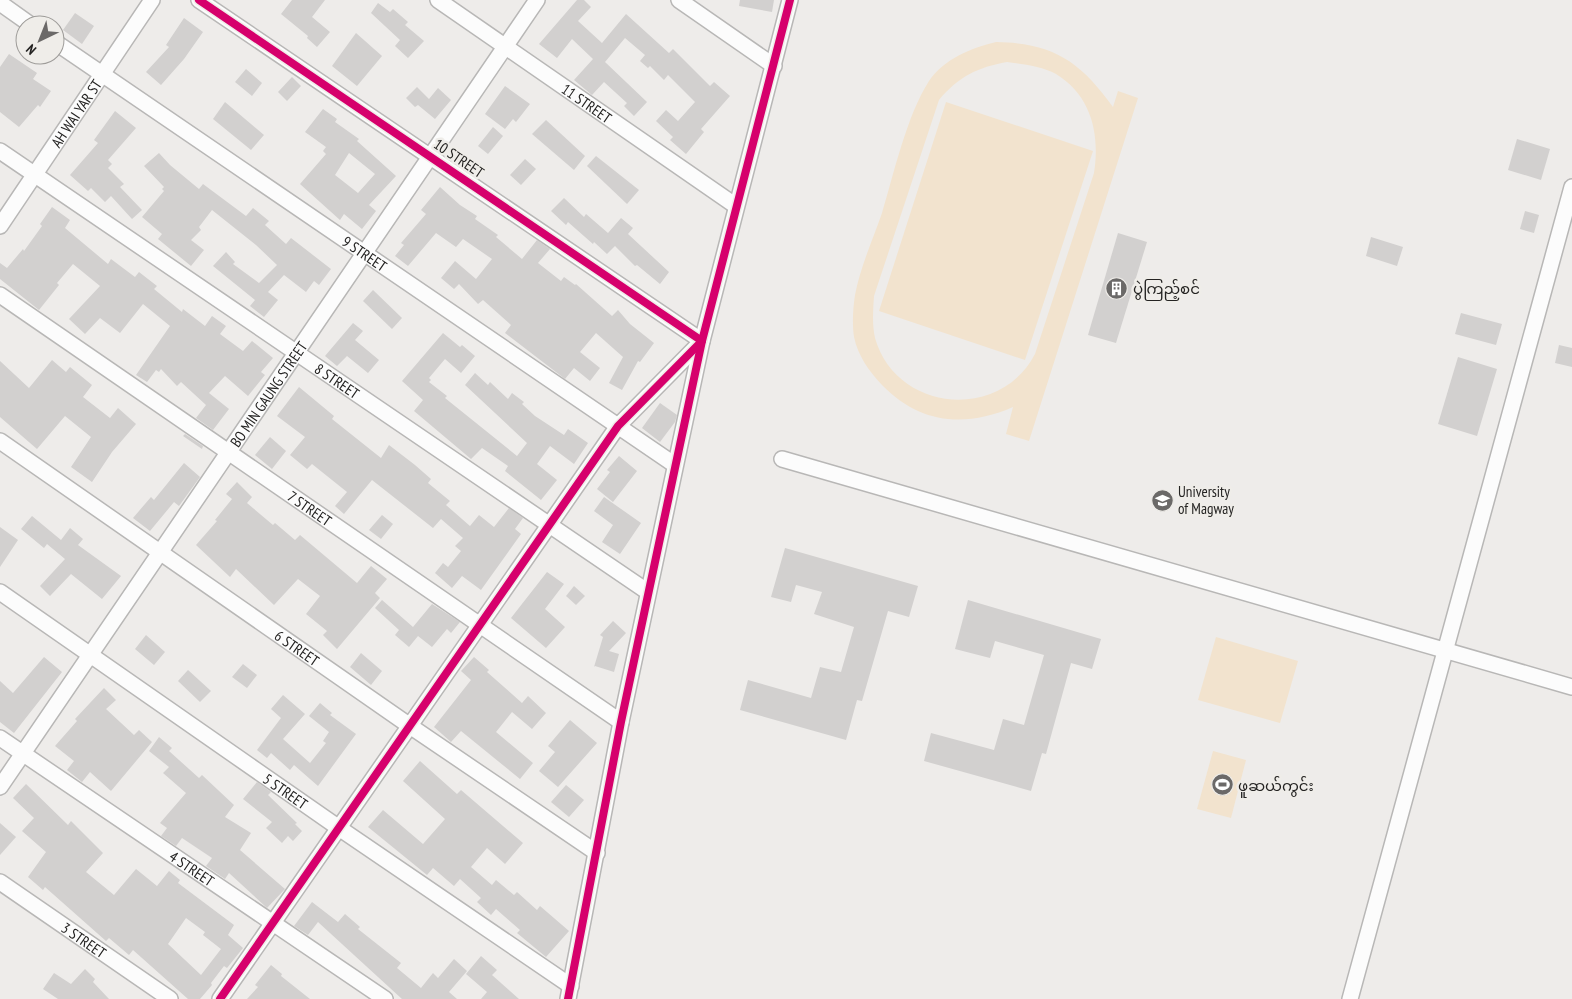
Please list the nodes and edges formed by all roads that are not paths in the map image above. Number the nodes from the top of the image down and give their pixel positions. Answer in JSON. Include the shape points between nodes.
{"nodes":[{"id":1,"x":152,"y":0,"type":"edge"},
{"id":2,"x":199,"y":0,"type":"edge"},
{"id":3,"x":438,"y":0,"type":"edge"},
{"id":4,"x":537,"y":0,"type":"edge"},
{"id":5,"x":679,"y":0,"type":"edge"},
{"id":6,"x":790,"y":0,"type":"edge"},
{"id":7,"x":0,"y":3,"type":"edge"},
{"id":8,"x":17,"y":15,"type":"edge"},
{"id":9,"x":505,"y":46,"type":"junction"},
{"id":10,"x":65,"y":49,"type":"edge"},
{"id":11,"x":774,"y":66,"type":"junction"},
{"id":12,"x":102,"y":75,"type":"junction"},
{"id":13,"x":0,"y":151,"type":"edge"},
{"id":14,"x":431,"y":156,"type":"junction"},
{"id":15,"x":34,"y":175,"type":"junction"},
{"id":16,"x":1572,"y":187,"type":"edge"},
{"id":17,"x":736,"y":206,"type":"junction"},
{"id":18,"x":0,"y":226,"type":"edge"},
{"id":19,"x":364,"y":251,"type":"junction"},
{"id":20,"x":0,"y":295,"type":"edge"},
{"id":21,"x":702,"y":340,"type":"junction"},
{"id":22,"x":296,"y":352,"type":"junction"},
{"id":23,"x":618,"y":426,"type":"junction"},
{"id":24,"x":0,"y":441,"type":"edge"},
{"id":25,"x":228,"y":452,"type":"junction"},
{"id":26,"x":782,"y":459,"type":"dead end"},
{"id":27,"x":675,"y":465,"type":"junction"},
{"id":28,"x":549,"y":525,"type":"junction"},
{"id":29,"x":159,"y":553,"type":"junction"},
{"id":30,"x":0,"y":592,"type":"edge"},
{"id":31,"x":648,"y":592,"type":"junction"},
{"id":32,"x":480,"y":625,"type":"junction"},
{"id":33,"x":1444,"y":651,"type":"junction"},
{"id":34,"x":90,"y":656,"type":"junction"},
{"id":35,"x":1572,"y":687,"type":"edge"},
{"id":36,"x":621,"y":722,"type":"junction"},
{"id":37,"x":410,"y":726,"type":"junction"},
{"id":38,"x":0,"y":738,"type":"edge"},
{"id":39,"x":23,"y":754,"type":"junction"},
{"id":40,"x":0,"y":788,"type":"edge"},
{"id":41,"x":338,"y":828,"type":"junction"},
{"id":42,"x":597,"y":853,"type":"junction"},
{"id":43,"x":0,"y":882,"type":"edge"},
{"id":44,"x":272,"y":924,"type":"junction"},
{"id":45,"x":570,"y":992,"type":"edge"},
{"id":46,"x":170,"y":999,"type":"edge"},
{"id":47,"x":220,"y":999,"type":"edge"},
{"id":48,"x":385,"y":999,"type":"edge"},
{"id":49,"x":1350,"y":999,"type":"edge"}],
"edges":[{"from":1,"to":12,"type":"street","name":"AH WAI YAR ST"},
{"from":2,"to":14,"type":"street","name":"10 STREET"},
{"from":3,"to":9,"type":"street","name":"11 STREET"},
{"from":4,"to":9,"type":"street","name":"BO MIN GAUNG STREET"},
{"from":5,"to":11,"type":"street"},
{"from":6,"to":11,"type":"street"},
{"from":7,"to":8,"type":"street"},
{"from":9,"to":14,"type":"street","name":"BO MIN GAUNG STREET"},
{"from":9,"to":17,"type":"street","name":"11 STREET"},
{"from":10,"to":12,"type":"street","name":"9 STREET"},
{"from":11,"to":17,"type":"street"},
{"from":12,"to":15,"type":"street","name":"AH WAI YAR ST"},
{"from":12,"to":19,"type":"street","name":"9 STREET"},
{"from":13,"to":15,"type":"street","name":"8 STREET"},
{"from":14,"to":19,"type":"street","name":"BO MIN GAUNG STREET"},
{"from":14,"to":21,"type":"street","name":"10 STREET"},
{"from":15,"to":18,"type":"street","name":"AH WAI YAR ST"},
{"from":15,"to":22,"type":"street","name":"8 STREET"},
{"from":16,"to":33,"type":"street"},
{"from":17,"to":21,"type":"street"},
{"from":19,"to":22,"type":"street","name":"BO MIN GAUNG STREET"},
{"from":19,"to":23,"type":"street","name":"9 STREET"},
{"from":20,"to":25,"type":"street","name":"7 STREET"},
{"from":21,"to":23,"type":"street"},
{"from":21,"to":27,"type":"street"},
{"from":22,"to":25,"type":"street","name":"BO MIN GAUNG STREET"},
{"from":22,"to":28,"type":"street","name":"8 STREET"},
{"from":23,"to":27,"type":"street","name":"9 STREET"},
{"from":23,"to":28,"type":"street"},
{"from":24,"to":29,"type":"street","name":"6 STREET"},
{"from":25,"to":29,"type":"street","name":"BO MIN GAUNG STREET"},
{"from":25,"to":32,"type":"street","name":"7 STREET"},
{"from":26,"to":33,"type":"street"},
{"from":27,"to":31,"type":"street"},
{"from":28,"to":31,"type":"street","name":"8 STREET"},
{"from":28,"to":32,"type":"street"},
{"from":29,"to":34,"type":"street","name":"BO MIN GAUNG STREET"},
{"from":29,"to":37,"type":"street","name":"6 STREET"},
{"from":30,"to":34,"type":"street","name":"5 STREET"},
{"from":31,"to":36,"type":"street"},
{"from":32,"to":36,"type":"street","name":"7 STREET"},
{"from":32,"to":37,"type":"street"},
{"from":33,"to":35,"type":"street"},
{"from":33,"to":49,"type":"street"},
{"from":34,"to":39,"type":"street","name":"BO MIN GAUNG STREET"},
{"from":34,"to":41,"type":"street","name":"5 STREET"},
{"from":36,"to":42,"type":"street"},
{"from":37,"to":41,"type":"street"},
{"from":37,"to":42,"type":"street","name":"6 STREET"},
{"from":38,"to":39,"type":"street","name":"4 STREET"},
{"from":39,"to":40,"type":"street","name":"BO MIN GAUNG STREET"},
{"from":39,"to":44,"type":"street","name":"4 STREET"},
{"from":41,"to":44,"type":"street"},
{"from":41,"to":45,"type":"street","name":"5 STREET"},
{"from":42,"to":45,"type":"street"},
{"from":43,"to":46,"type":"street","name":"3 STREET"},
{"from":44,"to":47,"type":"street"},
{"from":44,"to":48,"type":"street","name":"4 STREET"}]}
